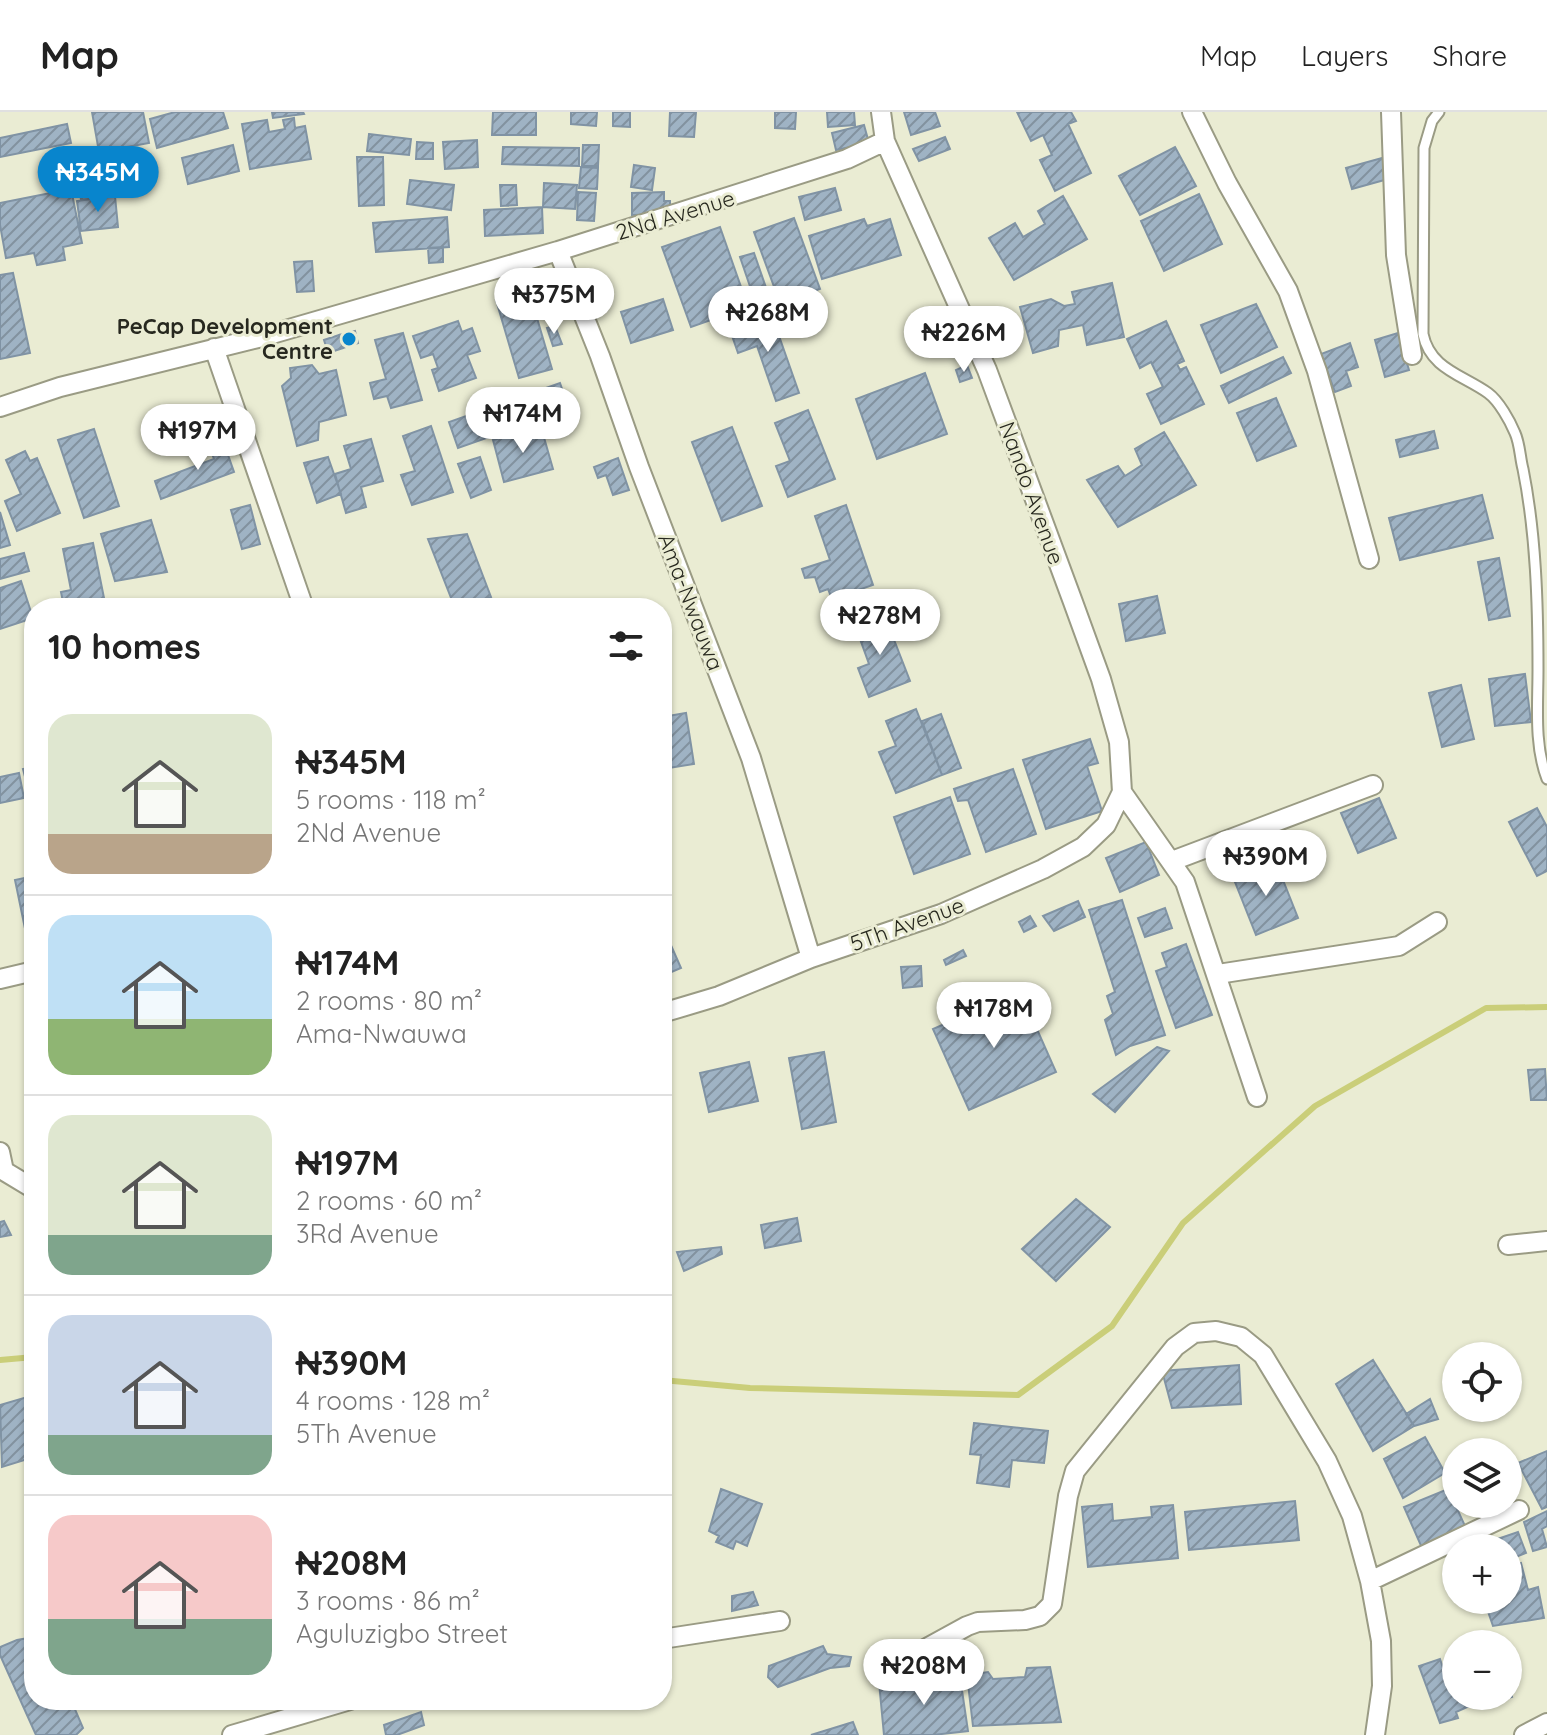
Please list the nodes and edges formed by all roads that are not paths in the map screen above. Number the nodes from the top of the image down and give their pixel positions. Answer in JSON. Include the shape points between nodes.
{"nodes":[{"id":1,"x":881,"y":112,"type":"edge"},
{"id":2,"x":1192,"y":112,"type":"edge"},
{"id":3,"x":1391,"y":112,"type":"edge"},
{"id":4,"x":1439,"y":112,"type":"edge"},
{"id":5,"x":885,"y":141,"type":"junction"},
{"id":6,"x":558,"y":251,"type":"junction"},
{"id":7,"x":214,"y":348,"type":"junction"},
{"id":8,"x":1412,"y":355,"type":"dead end"},
{"id":9,"x":0,"y":407,"type":"edge"},
{"id":10,"x":1369,"y":559,"type":"dead end"},
{"id":11,"x":301,"y":598,"type":"edge"},
{"id":12,"x":1547,"y":779,"type":"edge"},
{"id":13,"x":1373,"y":785,"type":"dead end"},
{"id":14,"x":1122,"y":792,"type":"junction"},
{"id":15,"x":1172,"y":861,"type":"junction"},
{"id":16,"x":1437,"y":922,"type":"dead end"},
{"id":17,"x":811,"y":958,"type":"junction"},
{"id":18,"x":24,"y":973,"type":"edge"},
{"id":19,"x":1218,"y":974,"type":"junction"},
{"id":20,"x":0,"y":979,"type":"edge"},
{"id":21,"x":672,"y":1010,"type":"edge"},
{"id":22,"x":1257,"y":1097,"type":"dead end"},
{"id":23,"x":0,"y":1152,"type":"edge"},
{"id":24,"x":24,"y":1183,"type":"edge"},
{"id":25,"x":1547,"y":1241,"type":"edge"},
{"id":26,"x":1508,"y":1245,"type":"dead end"},
{"id":27,"x":1502,"y":1518,"type":"edge"},
{"id":28,"x":1370,"y":1581,"type":"junction"},
{"id":29,"x":780,"y":1621,"type":"dead end"},
{"id":30,"x":672,"y":1637,"type":"edge"},
{"id":31,"x":905,"y":1660,"type":"dead end"},
{"id":32,"x":316,"y":1710,"type":"edge"},
{"id":33,"x":1547,"y":1723,"type":"edge"},
{"id":34,"x":232,"y":1735,"type":"edge"},
{"id":35,"x":1375,"y":1735,"type":"edge"},
{"id":36,"x":1524,"y":1735,"type":"edge"}],
"edges":[{"from":1,"to":5,"type":"street","name":"Nando Avenue"},
{"from":2,"to":10,"type":"street","via":[[1288,291],[1317,371]]},
{"from":3,"to":8,"type":"street","via":[[1396,255]]},
{"from":4,"to":12,"type":"lane","via":[[1424,148],[1423,334],[1432,357],[1490,394],[1516,434],[1532,537],[1537,722]]},
{"from":5,"to":6,"type":"street","name":"2Nd Avenue","via":[[847,159]]},
{"from":5,"to":14,"type":"street","name":"Nando Avenue","via":[[987,370],[1073,602],[1119,742]]},
{"from":6,"to":7,"type":"street","name":"2Nd Avenue"},
{"from":6,"to":17,"type":"street","name":"Ama-Nwauwa","via":[[751,758]]},
{"from":7,"to":9,"type":"street","name":"2Nd Avenue"},
{"from":7,"to":11,"type":"street"},
{"from":13,"to":15,"type":"street"},
{"from":14,"to":15,"type":"street"},
{"from":14,"to":17,"type":"street","name":"5Th Avenue","via":[[1095,836],[1043,869],[941,914]]},
{"from":15,"to":19,"type":"street","via":[[1185,882]]},
{"from":16,"to":19,"type":"street","via":[[1399,946]]},
{"from":17,"to":21,"type":"street","name":"5Th Avenue"},
{"from":18,"to":20,"type":"street"},
{"from":19,"to":22,"type":"street"},
{"from":23,"to":24,"type":"street","via":[[4,1171]]},
{"from":25,"to":26,"type":"street"},
{"from":27,"to":28,"type":"street"},
{"from":28,"to":31,"type":"street","via":[[1352,1516],[1327,1461],[1263,1355],[1241,1337],[1194,1333],[1175,1347],[1075,1471],[1052,1604],[1040,1616],[1025,1620],[967,1626]]},
{"from":28,"to":35,"type":"street","via":[[1381,1641]]},
{"from":29,"to":30,"type":"street"},
{"from":32,"to":34,"type":"street"},
{"from":33,"to":36,"type":"street"}]}
